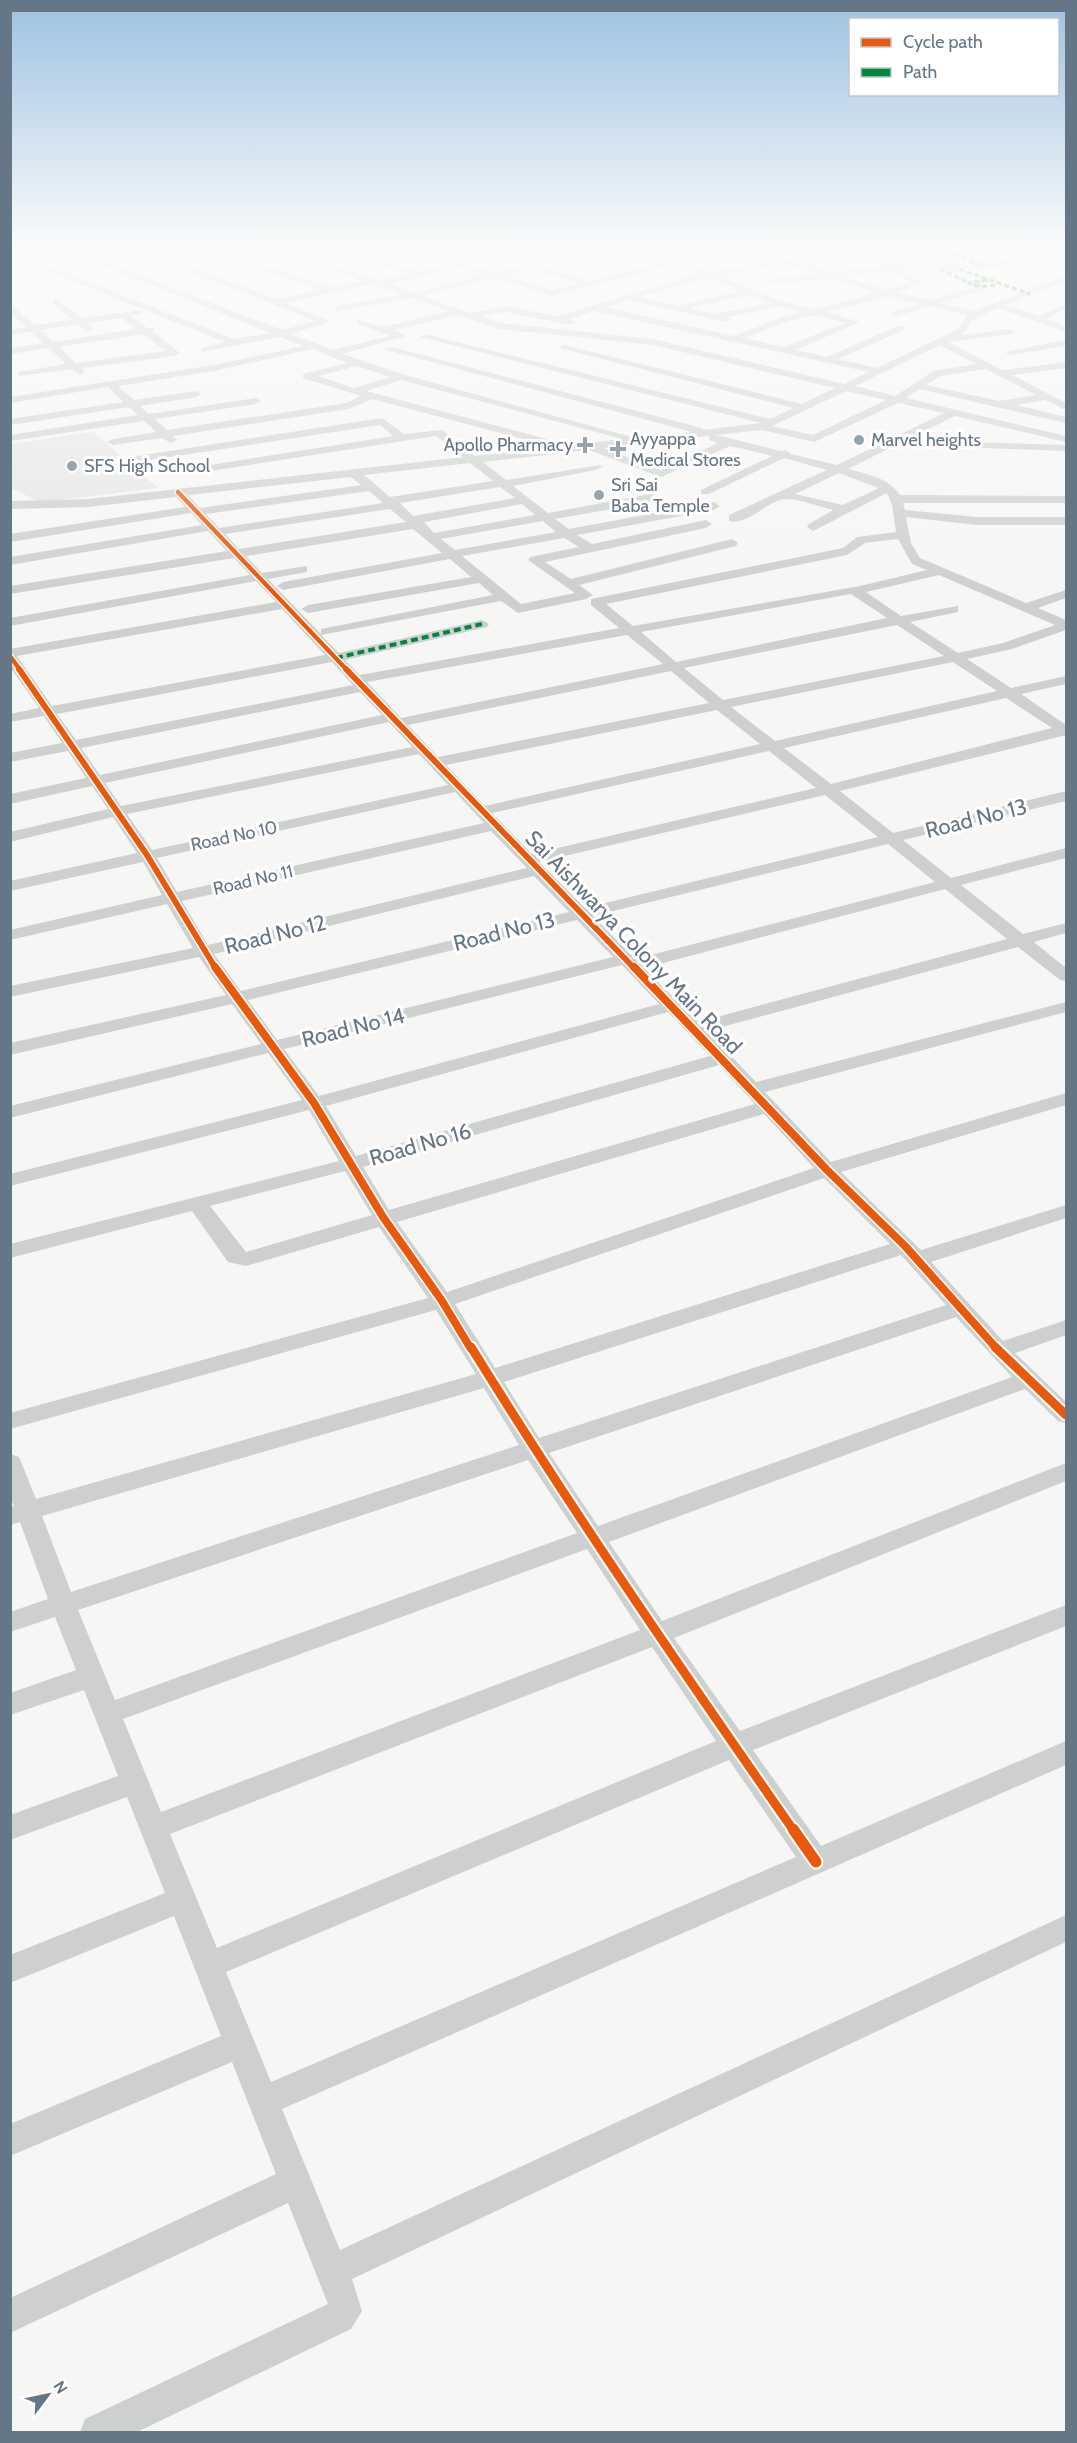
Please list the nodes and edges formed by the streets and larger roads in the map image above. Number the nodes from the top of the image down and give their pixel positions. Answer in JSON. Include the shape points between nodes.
{"nodes":[{"id":1,"x":12,"y":363,"type":"edge"},
{"id":2,"x":71,"y":363,"type":"edge"},
{"id":3,"x":100,"y":363,"type":"edge"},
{"id":4,"x":131,"y":363,"type":"edge"},
{"id":5,"x":187,"y":363,"type":"edge"},
{"id":6,"x":234,"y":363,"type":"edge"},
{"id":7,"x":351,"y":363,"type":"edge"},
{"id":8,"x":357,"y":363,"type":"edge"},
{"id":9,"x":439,"y":363,"type":"joint"},
{"id":10,"x":522,"y":363,"type":"edge"},
{"id":11,"x":535,"y":363,"type":"edge"},
{"id":12,"x":608,"y":363,"type":"edge"},
{"id":13,"x":743,"y":363,"type":"edge"},
{"id":14,"x":843,"y":363,"type":"edge"},
{"id":15,"x":891,"y":363,"type":"edge"},
{"id":16,"x":983,"y":363,"type":"edge"},
{"id":17,"x":1066,"y":365,"type":"edge"},
{"id":18,"x":74,"y":366,"type":"junction"},
{"id":19,"x":987,"y":366,"type":"junction"},
{"id":20,"x":878,"y":370,"type":"junction"},
{"id":21,"x":197,"y":371,"type":"junction"},
{"id":22,"x":1001,"y":373,"type":"junction"},
{"id":23,"x":25,"y":376,"type":"junction"},
{"id":24,"x":490,"y":376,"type":"junction"},
{"id":25,"x":400,"y":377,"type":"junction"},
{"id":26,"x":153,"y":378,"type":"junction"},
{"id":27,"x":10,"y":381,"type":"edge"},
{"id":28,"x":1018,"y":382,"type":"junction"},
{"id":29,"x":110,"y":384,"type":"junction"},
{"id":30,"x":998,"y":385,"type":"dead end"},
{"id":31,"x":917,"y":386,"type":"junction"},
{"id":32,"x":97,"y":387,"type":"junction"},
{"id":33,"x":846,"y":387,"type":"junction"},
{"id":34,"x":452,"y":390,"type":"junction"},
{"id":35,"x":354,"y":391,"type":"junction"},
{"id":36,"x":64,"y":392,"type":"junction"},
{"id":37,"x":196,"y":394,"type":"dead end"},
{"id":38,"x":954,"y":394,"type":"junction"},
{"id":39,"x":44,"y":395,"type":"junction"},
{"id":40,"x":372,"y":395,"type":"junction"},
{"id":41,"x":178,"y":397,"type":"junction"},
{"id":42,"x":1047,"y":397,"type":"junction"},
{"id":43,"x":13,"y":399,"type":"edge"},
{"id":44,"x":897,"y":399,"type":"junction"},
{"id":45,"x":256,"y":401,"type":"dead end"},
{"id":46,"x":131,"y":404,"type":"junction"},
{"id":47,"x":999,"y":404,"type":"junction"},
{"id":48,"x":1065,"y":405,"type":"edge"},
{"id":49,"x":412,"y":406,"type":"junction"},
{"id":50,"x":929,"y":406,"type":"junction"},
{"id":51,"x":805,"y":408,"type":"junction"},
{"id":52,"x":84,"y":411,"type":"junction"},
{"id":53,"x":955,"y":412,"type":"junction"},
{"id":54,"x":33,"y":418,"type":"junction"},
{"id":55,"x":146,"y":418,"type":"junction"},
{"id":56,"x":1063,"y":419,"type":"edge"},
{"id":57,"x":10,"y":422,"type":"edge"},
{"id":58,"x":1002,"y":424,"type":"junction"},
{"id":59,"x":768,"y":425,"type":"junction"},
{"id":60,"x":1032,"y":431,"type":"junction"},
{"id":61,"x":164,"y":434,"type":"junction"},
{"id":62,"x":706,"y":434,"type":"junction"},
{"id":63,"x":978,"y":436,"type":"dead end"},
{"id":64,"x":10,"y":438,"type":"edge"},
{"id":65,"x":402,"y":438,"type":"junction"},
{"id":66,"x":814,"y":439,"type":"junction"},
{"id":67,"x":1066,"y":439,"type":"edge"},
{"id":68,"x":639,"y":441,"type":"junction"},
{"id":69,"x":113,"y":442,"type":"dead end"},
{"id":70,"x":729,"y":442,"type":"junction"},
{"id":71,"x":937,"y":444,"type":"dead end"},
{"id":72,"x":1009,"y":446,"type":"junction"},
{"id":73,"x":590,"y":447,"type":"junction"},
{"id":74,"x":1066,"y":448,"type":"edge"},
{"id":75,"x":570,"y":449,"type":"junction"},
{"id":76,"x":183,"y":451,"type":"junction"},
{"id":77,"x":781,"y":455,"type":"junction"},
{"id":78,"x":137,"y":459,"type":"dead end"},
{"id":79,"x":473,"y":459,"type":"junction"},
{"id":80,"x":596,"y":467,"type":"dead end"},
{"id":81,"x":204,"y":469,"type":"junction"},
{"id":82,"x":837,"y":470,"type":"junction"},
{"id":83,"x":663,"y":473,"type":"junction"},
{"id":84,"x":355,"y":474,"type":"junction"},
{"id":85,"x":685,"y":479,"type":"dead end"},
{"id":86,"x":643,"y":481,"type":"dead end"},
{"id":87,"x":502,"y":483,"type":"junction"},
{"id":88,"x":374,"y":487,"type":"junction"},
{"id":89,"x":221,"y":488,"type":"junction"},
{"id":90,"x":888,"y":488,"type":"junction"},
{"id":91,"x":178,"y":492,"type":"junction"},
{"id":92,"x":705,"y":492,"type":"dead end"},
{"id":93,"x":783,"y":495,"type":"junction"},
{"id":94,"x":651,"y":498,"type":"dead end"},
{"id":95,"x":895,"y":499,"type":"junction"},
{"id":96,"x":1066,"y":499,"type":"edge"},
{"id":97,"x":525,"y":500,"type":"junction"},
{"id":98,"x":392,"y":503,"type":"junction"},
{"id":99,"x":714,"y":506,"type":"dead end"},
{"id":100,"x":844,"y":509,"type":"junction"},
{"id":101,"x":195,"y":511,"type":"junction"},
{"id":102,"x":12,"y":513,"type":"edge"},
{"id":103,"x":899,"y":513,"type":"junction"},
{"id":104,"x":548,"y":516,"type":"junction"},
{"id":105,"x":733,"y":518,"type":"dead end"},
{"id":106,"x":1066,"y":520,"type":"edge"},
{"id":107,"x":416,"y":522,"type":"junction"},
{"id":108,"x":706,"y":524,"type":"dead end"},
{"id":109,"x":813,"y":527,"type":"dead end"},
{"id":110,"x":212,"y":529,"type":"junction"},
{"id":111,"x":567,"y":534,"type":"junction"},
{"id":112,"x":901,"y":535,"type":"junction"},
{"id":113,"x":10,"y":538,"type":"edge"},
{"id":114,"x":436,"y":540,"type":"junction"},
{"id":115,"x":732,"y":543,"type":"dead end"},
{"id":116,"x":590,"y":548,"type":"junction"},
{"id":117,"x":234,"y":552,"type":"junction"},
{"id":118,"x":452,"y":553,"type":"junction"},
{"id":119,"x":10,"y":561,"type":"edge"},
{"id":120,"x":937,"y":572,"type":"junction"},
{"id":121,"x":257,"y":577,"type":"junction"},
{"id":122,"x":482,"y":579,"type":"junction"},
{"id":123,"x":570,"y":583,"type":"junction"},
{"id":124,"x":283,"y":586,"type":"dead end"},
{"id":125,"x":855,"y":589,"type":"junction"},
{"id":126,"x":10,"y":590,"type":"edge"},
{"id":127,"x":1066,"y":594,"type":"edge"},
{"id":128,"x":503,"y":597,"type":"junction"},
{"id":129,"x":284,"y":605,"type":"junction"},
{"id":130,"x":1025,"y":608,"type":"junction"},
{"id":131,"x":308,"y":609,"type":"dead end"},
{"id":132,"x":953,"y":609,"type":"dead end"},
{"id":133,"x":898,"y":620,"type":"junction"},
{"id":134,"x":10,"y":622,"type":"edge"},
{"id":135,"x":482,"y":624,"type":"dead end"},
{"id":136,"x":1066,"y":625,"type":"edge"},
{"id":137,"x":626,"y":629,"type":"junction"},
{"id":138,"x":326,"y":632,"type":"dead end"},
{"id":139,"x":10,"y":654,"type":"edge"},
{"id":140,"x":335,"y":658,"type":"junction"},
{"id":141,"x":955,"y":658,"type":"junction"},
{"id":142,"x":675,"y":668,"type":"junction"},
{"id":143,"x":1066,"y":680,"type":"edge"},
{"id":144,"x":30,"y":683,"type":"junction"},
{"id":145,"x":360,"y":683,"type":"junction"},
{"id":146,"x":10,"y":686,"type":"edge"},
{"id":147,"x":1006,"y":692,"type":"junction"},
{"id":148,"x":721,"y":706,"type":"junction"},
{"id":149,"x":49,"y":711,"type":"junction"},
{"id":150,"x":10,"y":718,"type":"edge"},
{"id":151,"x":396,"y":720,"type":"junction"},
{"id":152,"x":1065,"y":730,"type":"edge"},
{"id":153,"x":73,"y":746,"type":"junction"},
{"id":154,"x":775,"y":746,"type":"junction"},
{"id":155,"x":430,"y":755,"type":"junction"},
{"id":156,"x":10,"y":758,"type":"edge"},
{"id":157,"x":97,"y":781,"type":"junction"},
{"id":158,"x":458,"y":787,"type":"junction"},
{"id":159,"x":827,"y":790,"type":"junction"},
{"id":160,"x":1066,"y":796,"type":"edge"},
{"id":161,"x":10,"y":799,"type":"edge"},
{"id":162,"x":482,"y":811,"type":"junction"},
{"id":163,"x":116,"y":812,"type":"junction"},
{"id":164,"x":495,"y":825,"type":"junction"},
{"id":165,"x":10,"y":837,"type":"edge"},
{"id":166,"x":891,"y":839,"type":"junction"},
{"id":167,"x":1066,"y":853,"type":"edge"},
{"id":168,"x":147,"y":855,"type":"junction"},
{"id":169,"x":533,"y":865,"type":"junction"},
{"id":170,"x":949,"y":883,"type":"junction"},
{"id":171,"x":10,"y":886,"type":"edge"},
{"id":172,"x":173,"y":898,"type":"junction"},
{"id":173,"x":579,"y":912,"type":"junction"},
{"id":174,"x":1066,"y":928,"type":"edge"},
{"id":175,"x":10,"y":935,"type":"edge"},
{"id":176,"x":1021,"y":940,"type":"junction"},
{"id":177,"x":203,"y":951,"type":"junction"},
{"id":178,"x":629,"y":962,"type":"junction"},
{"id":179,"x":1066,"y":976,"type":"edge"},
{"id":180,"x":10,"y":992,"type":"edge"},
{"id":181,"x":239,"y":997,"type":"junction"},
{"id":182,"x":671,"y":1006,"type":"junction"},
{"id":183,"x":1066,"y":1007,"type":"edge"},
{"id":184,"x":694,"y":1029,"type":"junction"},
{"id":185,"x":274,"y":1047,"type":"junction"},
{"id":186,"x":10,"y":1049,"type":"edge"},
{"id":187,"x":723,"y":1058,"type":"junction"},
{"id":188,"x":750,"y":1090,"type":"junction"},
{"id":189,"x":1066,"y":1099,"type":"edge"},
{"id":190,"x":314,"y":1103,"type":"junction"},
{"id":191,"x":767,"y":1107,"type":"junction"},
{"id":192,"x":10,"y":1112,"type":"edge"},
{"id":193,"x":350,"y":1164,"type":"junction"},
{"id":194,"x":827,"y":1170,"type":"junction"},
{"id":195,"x":10,"y":1180,"type":"edge"},
{"id":196,"x":197,"y":1203,"type":"junction"},
{"id":197,"x":1066,"y":1211,"type":"edge"},
{"id":198,"x":383,"y":1217,"type":"junction"},
{"id":199,"x":10,"y":1251,"type":"edge"},
{"id":200,"x":911,"y":1253,"type":"junction"},
{"id":201,"x":442,"y":1301,"type":"junction"},
{"id":202,"x":961,"y":1308,"type":"junction"},
{"id":203,"x":1066,"y":1327,"type":"edge"},
{"id":204,"x":999,"y":1351,"type":"junction"},
{"id":205,"x":491,"y":1378,"type":"junction"},
{"id":206,"x":1029,"y":1379,"type":"junction"},
{"id":207,"x":1066,"y":1415,"type":"edge"},
{"id":208,"x":10,"y":1421,"type":"edge"},
{"id":209,"x":533,"y":1448,"type":"junction"},
{"id":210,"x":10,"y":1463,"type":"edge"},
{"id":211,"x":1066,"y":1472,"type":"edge"},
{"id":212,"x":19,"y":1513,"type":"edge"},
{"id":213,"x":593,"y":1538,"type":"junction"},
{"id":214,"x":63,"y":1604,"type":"junction"},
{"id":215,"x":1066,"y":1615,"type":"edge"},
{"id":216,"x":10,"y":1622,"type":"edge"},
{"id":217,"x":657,"y":1634,"type":"junction"},
{"id":218,"x":92,"y":1676,"type":"junction"},
{"id":219,"x":10,"y":1704,"type":"edge"},
{"id":220,"x":107,"y":1714,"type":"junction"},
{"id":221,"x":733,"y":1746,"type":"junction"},
{"id":222,"x":1066,"y":1753,"type":"edge"},
{"id":223,"x":136,"y":1782,"type":"junction"},
{"id":224,"x":154,"y":1827,"type":"junction"},
{"id":225,"x":10,"y":1828,"type":"edge"},
{"id":226,"x":816,"y":1862,"type":"junction"},
{"id":227,"x":183,"y":1899,"type":"junction"},
{"id":228,"x":1066,"y":1928,"type":"edge"},
{"id":229,"x":209,"y":1965,"type":"junction"},
{"id":230,"x":10,"y":1969,"type":"edge"},
{"id":231,"x":241,"y":2043,"type":"junction"},
{"id":232,"x":264,"y":2101,"type":"junction"},
{"id":233,"x":10,"y":2140,"type":"edge"},
{"id":234,"x":296,"y":2182,"type":"junction"},
{"id":235,"x":332,"y":2271,"type":"junction"},
{"id":236,"x":10,"y":2316,"type":"edge"},
{"id":237,"x":98,"y":2433,"type":"edge"}],
"edges":[{"from":1,"to":23,"type":"street"},
{"from":2,"to":18,"type":"street"},
{"from":3,"to":18,"type":"street"},
{"from":4,"to":26,"type":"street"},
{"from":5,"to":21,"type":"street"},
{"from":6,"to":21,"type":"street"},
{"from":7,"to":35,"type":"street","via":[[307,376]]},
{"from":8,"to":25,"type":"street"},
{"from":9,"to":24,"type":"street"},
{"from":9,"to":25,"type":"street"},
{"from":10,"to":24,"type":"street"},
{"from":11,"to":59,"type":"street"},
{"from":12,"to":51,"type":"street"},
{"from":13,"to":33,"type":"street"},
{"from":14,"to":20,"type":"street"},
{"from":15,"to":20,"type":"street"},
{"from":16,"to":19,"type":"street"},
{"from":17,"to":22,"type":"street"},
{"from":18,"to":23,"type":"street"},
{"from":18,"to":32,"type":"street"},
{"from":19,"to":22,"type":"street"},
{"from":19,"to":31,"type":"street","via":[[938,373]]},
{"from":20,"to":33,"type":"street"},
{"from":21,"to":26,"type":"street"},
{"from":22,"to":28,"type":"street"},
{"from":23,"to":27,"type":"street"},
{"from":23,"to":39,"type":"street"},
{"from":24,"to":34,"type":"street"},
{"from":24,"to":62,"type":"street"},
{"from":25,"to":34,"type":"street"},
{"from":25,"to":35,"type":"street"},
{"from":26,"to":29,"type":"street"},
{"from":26,"to":41,"type":"street"},
{"from":28,"to":30,"type":"street"},
{"from":28,"to":42,"type":"street"},
{"from":29,"to":32,"type":"street"},
{"from":29,"to":46,"type":"street"},
{"from":31,"to":38,"type":"street"},
{"from":31,"to":44,"type":"street"},
{"from":32,"to":36,"type":"street"},
{"from":33,"to":44,"type":"street"},
{"from":33,"to":51,"type":"street"},
{"from":34,"to":49,"type":"street"},
{"from":34,"to":68,"type":"street"},
{"from":35,"to":40,"type":"street"},
{"from":36,"to":39,"type":"street"},
{"from":36,"to":52,"type":"street"},
{"from":37,"to":41,"type":"street"},
{"from":38,"to":47,"type":"street"},
{"from":38,"to":50,"type":"street"},
{"from":39,"to":43,"type":"street"},
{"from":40,"to":49,"type":"street"},
{"from":40,"to":61,"type":"street","via":[[349,406]]},
{"from":41,"to":46,"type":"street"},
{"from":42,"to":47,"type":"street"},
{"from":42,"to":48,"type":"street"},
{"from":43,"to":54,"type":"street"},
{"from":44,"to":50,"type":"street"},
{"from":44,"to":66,"type":"street"},
{"from":45,"to":55,"type":"street"},
{"from":46,"to":52,"type":"street"},
{"from":46,"to":55,"type":"street"},
{"from":47,"to":56,"type":"street"},
{"from":49,"to":75,"type":"street"},
{"from":50,"to":53,"type":"street"},
{"from":51,"to":59,"type":"street"},
{"from":52,"to":54,"type":"street"},
{"from":53,"to":58,"type":"street"},
{"from":53,"to":82,"type":"street"},
{"from":54,"to":57,"type":"street"},
{"from":55,"to":61,"type":"street"},
{"from":55,"to":64,"type":"street"},
{"from":56,"to":60,"type":"street"},
{"from":58,"to":60,"type":"street"},
{"from":58,"to":63,"type":"street"},
{"from":59,"to":62,"type":"street"},
{"from":59,"to":66,"type":"street"},
{"from":60,"to":67,"type":"street"},
{"from":60,"to":72,"type":"street"},
{"from":61,"to":69,"type":"street"},
{"from":61,"to":76,"type":"street"},
{"from":62,"to":68,"type":"street"},
{"from":62,"to":70,"type":"street"},
{"from":65,"to":76,"type":"street","via":[[382,421]]},
{"from":65,"to":79,"type":"street","via":[[438,432]]},
{"from":65,"to":81,"type":"street"},
{"from":66,"to":77,"type":"street"},
{"from":68,"to":73,"type":"street"},
{"from":70,"to":77,"type":"street"},
{"from":70,"to":83,"type":"street"},
{"from":71,"to":72,"type":"street"},
{"from":72,"to":74,"type":"street"},
{"from":73,"to":75,"type":"street"},
{"from":73,"to":83,"type":"street"},
{"from":75,"to":79,"type":"street"},
{"from":76,"to":78,"type":"street"},
{"from":76,"to":81,"type":"street"},
{"from":77,"to":82,"type":"street"},
{"from":77,"to":92,"type":"street"},
{"from":79,"to":84,"type":"street"},
{"from":79,"to":87,"type":"street"},
{"from":80,"to":87,"type":"street"},
{"from":81,"to":89,"type":"street"},
{"from":82,"to":90,"type":"street"},
{"from":82,"to":93,"type":"street"},
{"from":83,"to":85,"type":"street"},
{"from":83,"to":86,"type":"street"},
{"from":84,"to":88,"type":"street"},
{"from":84,"to":89,"type":"street"},
{"from":87,"to":97,"type":"street"},
{"from":87,"to":98,"type":"street"},
{"from":88,"to":98,"type":"street"},
{"from":88,"to":101,"type":"street"},
{"from":89,"to":91,"type":"street"},
{"from":90,"to":95,"type":"street"},
{"from":90,"to":100,"type":"street"},
{"from":91,"to":101,"type":"street","name":"Sai Aishwarya Colony Main Road"},
{"from":91,"to":102,"type":"street"},
{"from":93,"to":100,"type":"street"},
{"from":93,"to":105,"type":"street"},
{"from":94,"to":104,"type":"street"},
{"from":95,"to":96,"type":"street"},
{"from":95,"to":103,"type":"street"},
{"from":97,"to":104,"type":"street"},
{"from":97,"to":107,"type":"street"},
{"from":98,"to":107,"type":"street"},
{"from":98,"to":110,"type":"street"},
{"from":99,"to":111,"type":"street"},
{"from":100,"to":109,"type":"street"},
{"from":101,"to":110,"type":"street","name":"Sai Aishwarya Colony Main Road"},
{"from":101,"to":113,"type":"street"},
{"from":103,"to":106,"type":"street","via":[[977,521]]},
{"from":103,"to":112,"type":"street"},
{"from":104,"to":111,"type":"street"},
{"from":104,"to":114,"type":"street"},
{"from":107,"to":114,"type":"street"},
{"from":107,"to":117,"type":"street"},
{"from":108,"to":116,"type":"street"},
{"from":110,"to":117,"type":"street","name":"Sai Aishwarya Colony Main Road"},
{"from":110,"to":119,"type":"street"},
{"from":111,"to":116,"type":"street"},
{"from":111,"to":118,"type":"street"},
{"from":112,"to":120,"type":"street","via":[[905,551]]},
{"from":112,"to":137,"type":"street","via":[[861,540],[847,550],[596,603]]},
{"from":114,"to":118,"type":"street"},
{"from":114,"to":121,"type":"street"},
{"from":115,"to":123,"type":"street"},
{"from":116,"to":123,"type":"street","via":[[534,560]]},
{"from":117,"to":121,"type":"street","name":"Sai Aishwarya Colony Main Road"},
{"from":117,"to":126,"type":"street"},
{"from":118,"to":122,"type":"street"},
{"from":118,"to":124,"type":"street"},
{"from":120,"to":125,"type":"street"},
{"from":120,"to":130,"type":"street"},
{"from":121,"to":129,"type":"street","name":"Sai Aishwarya Colony Main Road"},
{"from":121,"to":134,"type":"street"},
{"from":122,"to":128,"type":"street"},
{"from":122,"to":131,"type":"street"},
{"from":123,"to":128,"type":"street","via":[[586,595],[518,609]]},
{"from":125,"to":133,"type":"street"},
{"from":125,"to":137,"type":"street"},
{"from":127,"to":130,"type":"street"},
{"from":128,"to":138,"type":"street"},
{"from":129,"to":139,"type":"street"},
{"from":129,"to":140,"type":"street","name":"Sai Aishwarya Colony Main Road"},
{"from":130,"to":136,"type":"street"},
{"from":132,"to":133,"type":"street"},
{"from":133,"to":141,"type":"street"},
{"from":133,"to":142,"type":"street"},
{"from":135,"to":140,"type":"street"},
{"from":136,"to":141,"type":"street","via":[[1007,646]]},
{"from":137,"to":142,"type":"street"},
{"from":137,"to":145,"type":"street"},
{"from":139,"to":144,"type":"street"},
{"from":140,"to":145,"type":"street","name":"Sai Aishwarya Colony Main Road"},
{"from":140,"to":149,"type":"street"},
{"from":141,"to":147,"type":"street"},
{"from":141,"to":148,"type":"street"},
{"from":142,"to":148,"type":"street"},
{"from":142,"to":151,"type":"street"},
{"from":143,"to":147,"type":"street"},
{"from":144,"to":146,"type":"street"},
{"from":144,"to":149,"type":"street"},
{"from":145,"to":151,"type":"street","name":"Sai Aishwarya Colony Main Road"},
{"from":145,"to":153,"type":"street"},
{"from":147,"to":152,"type":"street"},
{"from":147,"to":154,"type":"street"},
{"from":148,"to":154,"type":"street"},
{"from":148,"to":155,"type":"street"},
{"from":149,"to":150,"type":"street"},
{"from":149,"to":153,"type":"street"},
{"from":151,"to":155,"type":"street","name":"Sai Aishwarya Colony Main Road"},
{"from":151,"to":157,"type":"street"},
{"from":152,"to":159,"type":"street","name":"Road No 12"},
{"from":153,"to":156,"type":"street"},
{"from":153,"to":157,"type":"street"},
{"from":154,"to":159,"type":"street"},
{"from":154,"to":162,"type":"street"},
{"from":155,"to":158,"type":"street","name":"Sai Aishwarya Colony Main Road"},
{"from":155,"to":163,"type":"street"},
{"from":157,"to":161,"type":"street"},
{"from":157,"to":163,"type":"street"},
{"from":158,"to":162,"type":"street","name":"Sai Aishwarya Colony Main Road"},
{"from":158,"to":168,"type":"street","name":"Road No 10"},
{"from":159,"to":166,"type":"street"},
{"from":159,"to":169,"type":"street","name":"Road No 12"},
{"from":160,"to":166,"type":"street","name":"Road No 13"},
{"from":162,"to":164,"type":"street","name":"Sai Aishwarya Colony Main Road"},
{"from":163,"to":165,"type":"street"},
{"from":163,"to":168,"type":"street"},
{"from":164,"to":169,"type":"street","name":"Sai Aishwarya Colony Main Road"},
{"from":164,"to":172,"type":"street","name":"Road No 11"},
{"from":166,"to":170,"type":"street"},
{"from":166,"to":173,"type":"street","name":"Road No 13"},
{"from":167,"to":170,"type":"street","name":"Road No 14"},
{"from":168,"to":171,"type":"street","name":"Road No 10"},
{"from":168,"to":172,"type":"street"},
{"from":169,"to":173,"type":"street","name":"Sai Aishwarya Colony Main Road"},
{"from":169,"to":177,"type":"street","name":"Road No 12"},
{"from":170,"to":176,"type":"street"},
{"from":170,"to":178,"type":"street","name":"Road No 14"},
{"from":172,"to":175,"type":"street","name":"Road No 11"},
{"from":172,"to":177,"type":"street"},
{"from":173,"to":178,"type":"street","name":"Sai Aishwarya Colony Main Road"},
{"from":173,"to":181,"type":"street","name":"Road No 13"},
{"from":174,"to":176,"type":"street"},
{"from":176,"to":179,"type":"street"},
{"from":176,"to":184,"type":"street"},
{"from":177,"to":180,"type":"street","name":"Road No 12"},
{"from":177,"to":181,"type":"street"},
{"from":178,"to":182,"type":"street","name":"Sai Aishwarya Colony Main Road"},
{"from":178,"to":185,"type":"street","name":"Road No 14"},
{"from":181,"to":185,"type":"street"},
{"from":181,"to":186,"type":"street","name":"Road No 13"},
{"from":182,"to":184,"type":"street","name":"Sai Aishwarya Colony Main Road"},
{"from":182,"to":190,"type":"street"},
{"from":183,"to":188,"type":"street"},
{"from":184,"to":187,"type":"street","name":"Sai Aishwarya Colony Main Road"},
{"from":185,"to":190,"type":"street"},
{"from":185,"to":192,"type":"street","name":"Road No 14"},
{"from":187,"to":188,"type":"street","name":"Sai Aishwarya Colony Main Road"},
{"from":187,"to":193,"type":"street","name":"Road No 16"},
{"from":188,"to":191,"type":"street","name":"Sai Aishwarya Colony Main Road"},
{"from":189,"to":194,"type":"street"},
{"from":190,"to":193,"type":"street"},
{"from":190,"to":195,"type":"street"},
{"from":191,"to":194,"type":"street","name":"Sai Aishwarya Colony Main Road"},
{"from":191,"to":198,"type":"street"},
{"from":193,"to":196,"type":"street","name":"Road No 16"},
{"from":193,"to":198,"type":"street"},
{"from":194,"to":200,"type":"street","name":"Sai Aishwarya Colony Main Road"},
{"from":194,"to":201,"type":"street"},
{"from":196,"to":198,"type":"street","via":[[236,1257],[246,1259]]},
{"from":196,"to":199,"type":"street","name":"Road No 16"},
{"from":197,"to":200,"type":"street"},
{"from":198,"to":201,"type":"street"},
{"from":200,"to":202,"type":"street","name":"Sai Aishwarya Colony Main Road"},
{"from":200,"to":205,"type":"street"},
{"from":201,"to":205,"type":"street"},
{"from":201,"to":208,"type":"street"},
{"from":202,"to":204,"type":"street","name":"Sai Aishwarya Colony Main Road"},
{"from":202,"to":209,"type":"street"},
{"from":203,"to":204,"type":"street"},
{"from":204,"to":206,"type":"street","name":"Sai Aishwarya Colony Main Road"},
{"from":205,"to":209,"type":"street"},
{"from":205,"to":212,"type":"street"},
{"from":206,"to":207,"type":"street","name":"Sai Aishwarya Colony Main Road"},
{"from":206,"to":213,"type":"street"},
{"from":209,"to":213,"type":"street"},
{"from":209,"to":214,"type":"street"},
{"from":210,"to":212,"type":"street"},
{"from":211,"to":217,"type":"street"},
{"from":212,"to":214,"type":"street"},
{"from":213,"to":217,"type":"street"},
{"from":213,"to":220,"type":"street"},
{"from":214,"to":216,"type":"street"},
{"from":214,"to":218,"type":"street"},
{"from":215,"to":221,"type":"street"},
{"from":217,"to":221,"type":"street"},
{"from":217,"to":224,"type":"street"},
{"from":218,"to":219,"type":"street"},
{"from":218,"to":220,"type":"street"},
{"from":220,"to":223,"type":"street"},
{"from":221,"to":226,"type":"street"},
{"from":221,"to":229,"type":"street"},
{"from":222,"to":226,"type":"street"},
{"from":223,"to":224,"type":"street"},
{"from":223,"to":225,"type":"street"},
{"from":224,"to":227,"type":"street"},
{"from":226,"to":232,"type":"street"},
{"from":227,"to":229,"type":"street"},
{"from":227,"to":230,"type":"street"},
{"from":228,"to":235,"type":"street"},
{"from":229,"to":231,"type":"street"},
{"from":231,"to":232,"type":"street"},
{"from":231,"to":233,"type":"street"},
{"from":232,"to":234,"type":"street"},
{"from":234,"to":235,"type":"street"},
{"from":234,"to":236,"type":"street"},
{"from":235,"to":237,"type":"street","via":[[345,2304],[339,2317]]}]}
